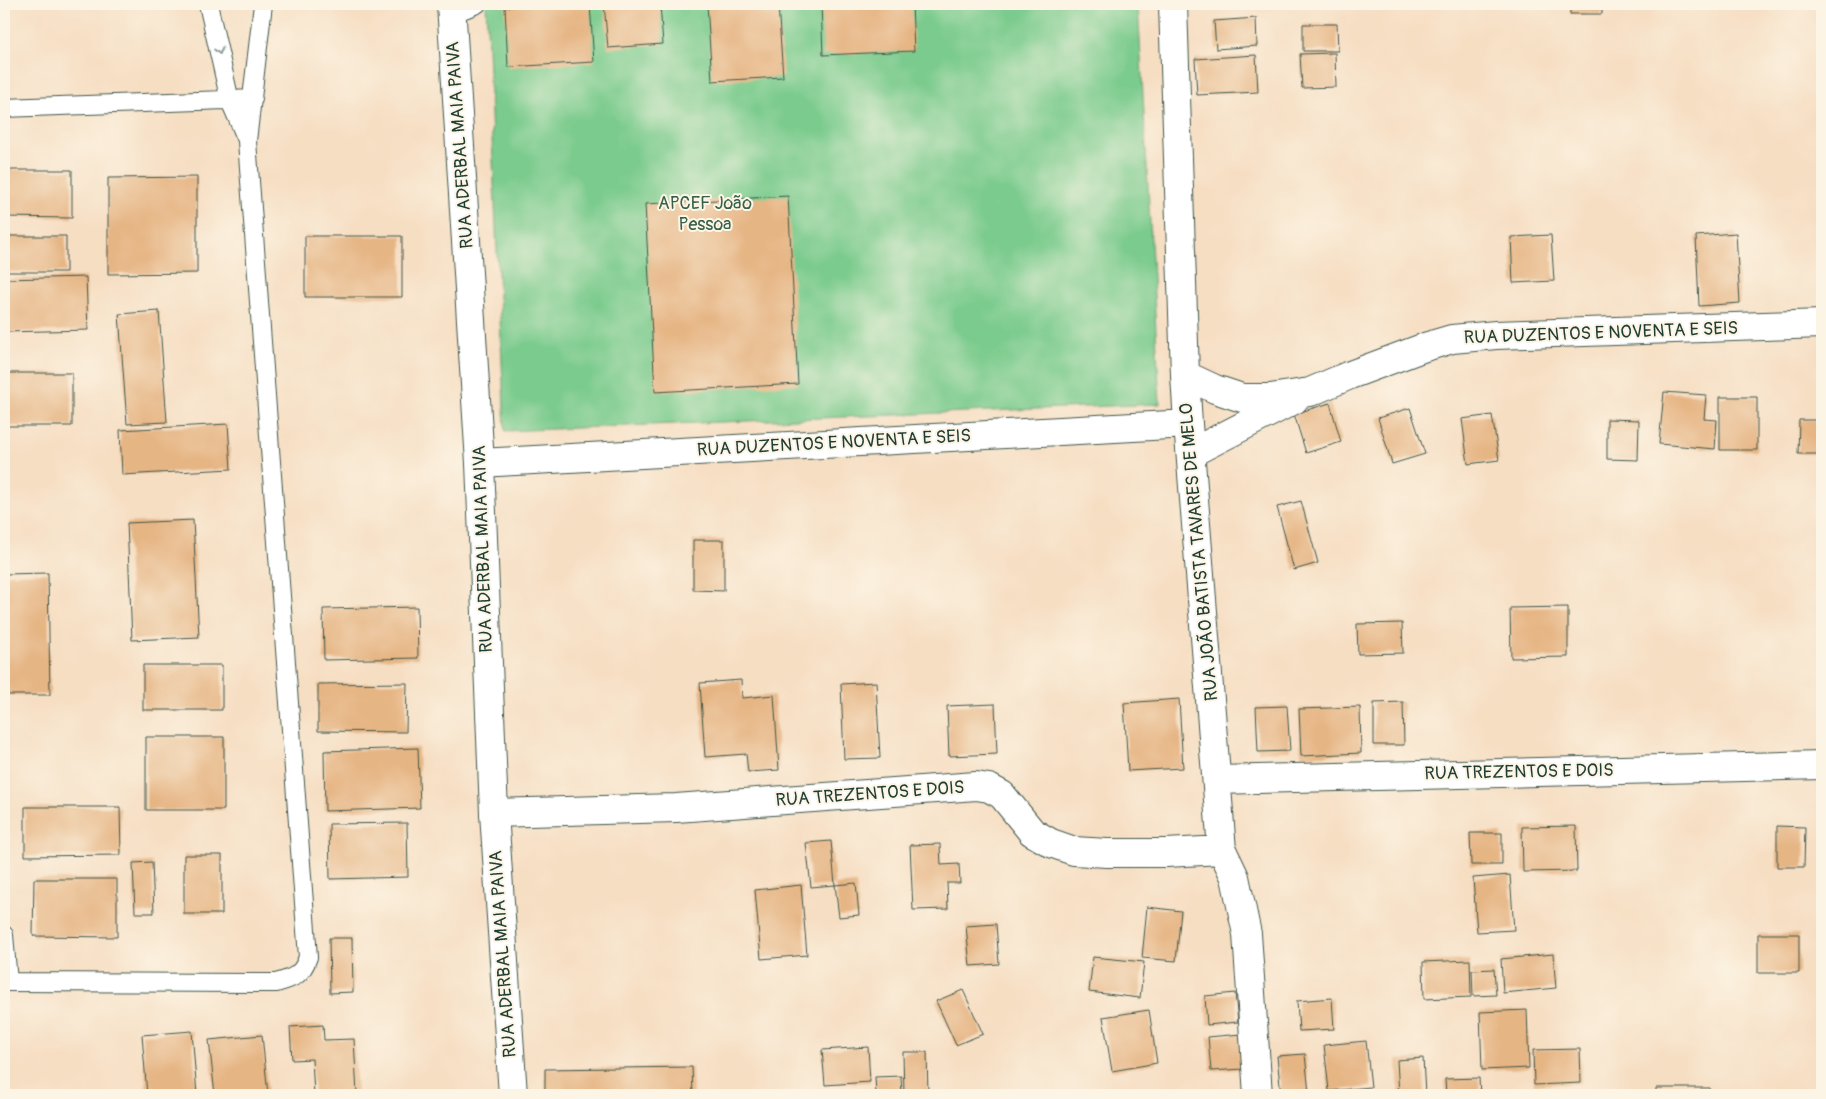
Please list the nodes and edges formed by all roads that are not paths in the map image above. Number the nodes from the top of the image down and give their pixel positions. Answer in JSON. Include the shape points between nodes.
{"nodes":[{"id":1,"x":208,"y":4,"type":"edge"},
{"id":2,"x":263,"y":4,"type":"edge"},
{"id":3,"x":478,"y":4,"type":"edge"},
{"id":4,"x":1173,"y":4,"type":"edge"},
{"id":5,"x":451,"y":9,"type":"edge"},
{"id":6,"x":253,"y":99,"type":"junction"},
{"id":7,"x":230,"y":101,"type":"junction"},
{"id":8,"x":4,"y":108,"type":"edge"},
{"id":9,"x":247,"y":141,"type":"junction"},
{"id":10,"x":1822,"y":324,"type":"edge"},
{"id":11,"x":1185,"y":375,"type":"junction"},
{"id":12,"x":1310,"y":392,"type":"junction"},
{"id":13,"x":1188,"y":424,"type":"junction"},
{"id":14,"x":1191,"y":453,"type":"junction"},
{"id":15,"x":480,"y":462,"type":"junction"},
{"id":16,"x":1822,"y":765,"type":"edge"},
{"id":17,"x":1217,"y":780,"type":"junction"},
{"id":18,"x":494,"y":813,"type":"junction"},
{"id":19,"x":1222,"y":850,"type":"junction"},
{"id":20,"x":4,"y":935,"type":"edge"},
{"id":21,"x":6,"y":982,"type":"edge"},
{"id":22,"x":513,"y":1095,"type":"edge"},
{"id":23,"x":1258,"y":1095,"type":"edge"}],
"edges":[{"from":1,"to":7,"type":"lane","one_way":true},
{"from":2,"to":6,"type":"lane"},
{"from":3,"to":5,"type":"lane"},
{"from":4,"to":11,"type":"street","name":"RUA JOÃO BATISTA TAVARES DE MELO"},
{"from":5,"to":15,"type":"street","name":"RUA ADERBAL MAIA PAIVA"},
{"from":6,"to":7,"type":"lane"},
{"from":6,"to":9,"type":"lane"},
{"from":7,"to":8,"type":"lane"},
{"from":7,"to":9,"type":"lane"},
{"from":9,"to":21,"type":"lane","via":[[308,957],[297,976],[276,983]]},
{"from":10,"to":12,"type":"street","name":"RUA DUZENTOS E NOVENTA E SEIS","via":[[1452,339]]},
{"from":11,"to":12,"type":"street","name":"RUA DUZENTOS E NOVENTA E SEIS","via":[[1242,398]]},
{"from":11,"to":13,"type":"street","name":"RUA JOÃO BATISTA TAVARES DE MELO"},
{"from":12,"to":14,"type":"street"},
{"from":13,"to":14,"type":"street","name":"RUA JOÃO BATISTA TAVARES DE MELO"},
{"from":13,"to":15,"type":"street","name":"RUA DUZENTOS E NOVENTA E SEIS"},
{"from":14,"to":17,"type":"street","name":"RUA JOÃO BATISTA TAVARES DE MELO"},
{"from":15,"to":18,"type":"street","name":"RUA ADERBAL MAIA PAIVA"},
{"from":16,"to":17,"type":"street","name":"RUA TREZENTOS E DOIS"},
{"from":17,"to":19,"type":"street","name":"RUA JOÃO BATISTA TAVARES DE MELO"},
{"from":18,"to":19,"type":"street","name":"RUA TREZENTOS E DOIS","via":[[676,808],[976,786],[1002,795],[1032,832],[1074,851]]},
{"from":18,"to":22,"type":"street","name":"RUA ADERBAL MAIA PAIVA"},
{"from":19,"to":23,"type":"street","name":"RUA JOÃO BATISTA TAVARES DE MELO","via":[[1235,876],[1247,934]]},
{"from":20,"to":21,"type":"lane"}]}
